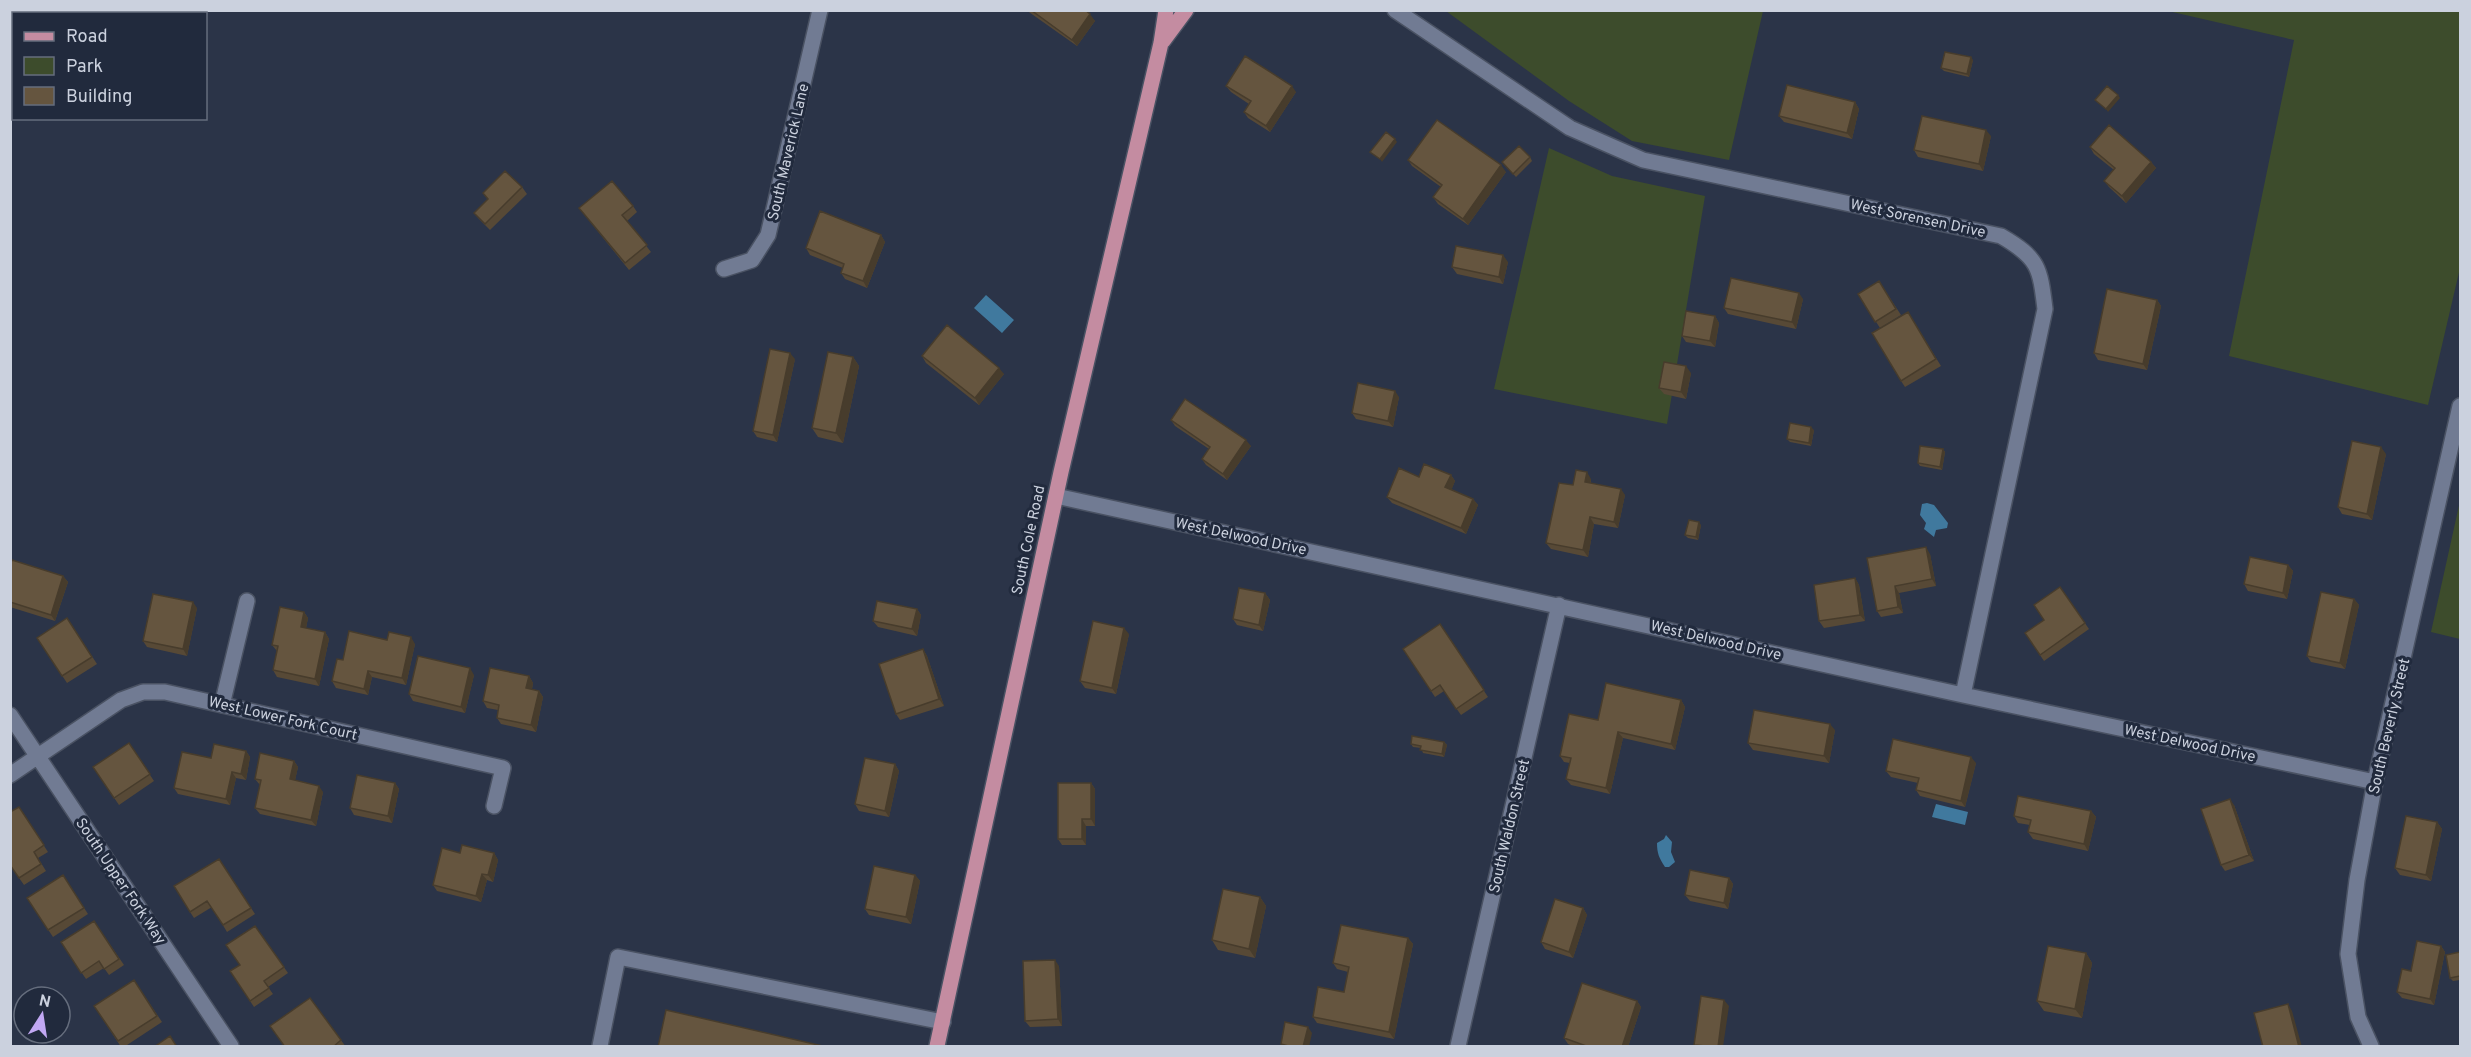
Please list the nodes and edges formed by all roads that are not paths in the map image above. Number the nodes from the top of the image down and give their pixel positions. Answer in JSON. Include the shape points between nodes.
{"nodes":[{"id":1,"x":820,"y":10,"type":"edge"},
{"id":2,"x":1166,"y":10,"type":"edge"},
{"id":3,"x":1186,"y":10,"type":"edge"},
{"id":4,"x":1395,"y":10,"type":"edge"},
{"id":5,"x":1161,"y":44,"type":"junction"},
{"id":6,"x":724,"y":269,"type":"dead end"},
{"id":7,"x":2460,"y":406,"type":"edge"},
{"id":8,"x":1056,"y":496,"type":"junction"},
{"id":9,"x":247,"y":601,"type":"dead end"},
{"id":10,"x":1559,"y":605,"type":"junction"},
{"id":11,"x":1963,"y":695,"type":"junction"},
{"id":12,"x":222,"y":705,"type":"junction"},
{"id":13,"x":10,"y":715,"type":"edge"},
{"id":14,"x":39,"y":757,"type":"junction"},
{"id":15,"x":10,"y":775,"type":"edge"},
{"id":16,"x":2375,"y":782,"type":"junction"},
{"id":17,"x":494,"y":806,"type":"dead end"},
{"id":18,"x":943,"y":1022,"type":"junction"},
{"id":19,"x":231,"y":1047,"type":"edge"},
{"id":20,"x":600,"y":1047,"type":"edge"},
{"id":21,"x":938,"y":1047,"type":"edge"},
{"id":22,"x":1458,"y":1047,"type":"edge"},
{"id":23,"x":2371,"y":1047,"type":"edge"}],
"edges":[{"from":1,"to":6,"type":"street","name":"South Maverick Lane","via":[[768,235],[752,260]]},
{"from":2,"to":5,"type":"main road","name":"South Cole Road"},
{"from":3,"to":5,"type":"main road","name":"South Cole Road"},
{"from":4,"to":11,"type":"street","name":"West Sorensen Drive","via":[[1570,128],[1643,160],[2001,236],[2024,249],[2040,272],[2045,309]]},
{"from":5,"to":8,"type":"main road","name":"South Cole Road"},
{"from":7,"to":16,"type":"street","name":"South Beverly Street"},
{"from":8,"to":10,"type":"street","name":"West Delwood Drive"},
{"from":8,"to":18,"type":"main road","name":"South Cole Road"},
{"from":9,"to":12,"type":"street"},
{"from":10,"to":11,"type":"street","name":"West Delwood Drive"},
{"from":10,"to":22,"type":"street","name":"South Waldon Street"},
{"from":11,"to":16,"type":"street","name":"West Delwood Drive"},
{"from":12,"to":14,"type":"street","name":"West Lower Fork Court","via":[[165,692],[143,692],[121,700]]},
{"from":12,"to":17,"type":"street","name":"West Lower Fork Court","via":[[503,768]]},
{"from":13,"to":14,"type":"street","name":"South Upper Fork Way"},
{"from":14,"to":15,"type":"street","name":"West Lower Fork Court"},
{"from":14,"to":19,"type":"street","name":"South Upper Fork Way"},
{"from":16,"to":23,"type":"street","name":"South Beverly Street","via":[[2348,954],[2358,1017]]},
{"from":18,"to":20,"type":"street","via":[[618,957]]},
{"from":18,"to":21,"type":"main road","name":"South Cole Road"}]}
